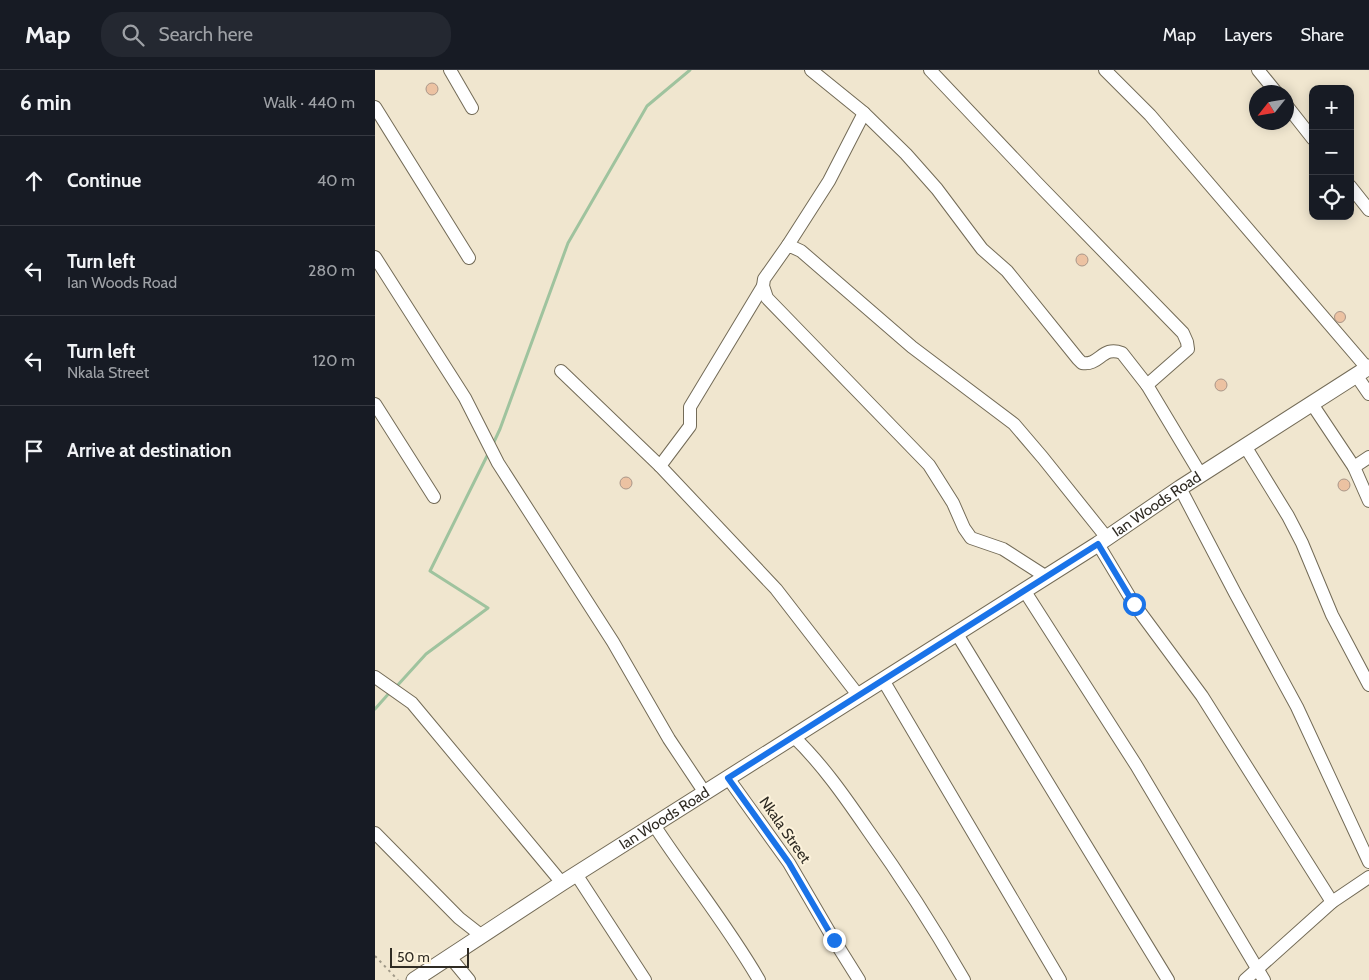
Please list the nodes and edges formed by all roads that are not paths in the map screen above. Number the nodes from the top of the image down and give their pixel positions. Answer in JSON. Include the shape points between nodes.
{"nodes":[{"id":1,"x":449,"y":70,"type":"edge"},
{"id":2,"x":811,"y":70,"type":"edge"},
{"id":3,"x":931,"y":70,"type":"edge"},
{"id":4,"x":1105,"y":70,"type":"edge"},
{"id":5,"x":1258,"y":70,"type":"edge"},
{"id":6,"x":1270,"y":85,"type":"edge"},
{"id":7,"x":375,"y":107,"type":"edge"},
{"id":8,"x":473,"y":108,"type":"dead end"},
{"id":9,"x":864,"y":113,"type":"junction"},
{"id":10,"x":1294,"y":115,"type":"edge"},
{"id":11,"x":1309,"y":134,"type":"edge"},
{"id":12,"x":1354,"y":191,"type":"edge"},
{"id":13,"x":1369,"y":210,"type":"edge"},
{"id":14,"x":788,"y":245,"type":"junction"},
{"id":15,"x":375,"y":257,"type":"edge"},
{"id":16,"x":469,"y":258,"type":"dead end"},
{"id":17,"x":763,"y":286,"type":"junction"},
{"id":18,"x":1364,"y":370,"type":"edge"},
{"id":19,"x":561,"y":371,"type":"dead end"},
{"id":20,"x":1147,"y":385,"type":"junction"},
{"id":21,"x":1369,"y":394,"type":"edge"},
{"id":22,"x":375,"y":404,"type":"edge"},
{"id":23,"x":1311,"y":404,"type":"junction"},
{"id":24,"x":1245,"y":446,"type":"junction"},
{"id":25,"x":1369,"y":457,"type":"edge"},
{"id":26,"x":660,"y":466,"type":"junction"},
{"id":27,"x":1354,"y":467,"type":"junction"},
{"id":28,"x":1201,"y":475,"type":"junction"},
{"id":29,"x":1180,"y":488,"type":"junction"},
{"id":30,"x":434,"y":497,"type":"dead end"},
{"id":31,"x":1369,"y":501,"type":"edge"},
{"id":32,"x":1102,"y":541,"type":"junction"},
{"id":33,"x":1045,"y":576,"type":"junction"},
{"id":34,"x":1024,"y":590,"type":"junction"},
{"id":35,"x":957,"y":634,"type":"junction"},
{"id":36,"x":883,"y":680,"type":"junction"},
{"id":37,"x":380,"y":681,"type":"edge"},
{"id":38,"x":1369,"y":685,"type":"edge"},
{"id":39,"x":858,"y":695,"type":"junction"},
{"id":40,"x":794,"y":736,"type":"junction"},
{"id":41,"x":728,"y":778,"type":"junction"},
{"id":42,"x":705,"y":793,"type":"junction"},
{"id":43,"x":654,"y":825,"type":"junction"},
{"id":44,"x":375,"y":833,"type":"edge"},
{"id":45,"x":1369,"y":862,"type":"edge"},
{"id":46,"x":576,"y":874,"type":"junction"},
{"id":47,"x":1369,"y":876,"type":"edge"},
{"id":48,"x":561,"y":883,"type":"junction"},
{"id":49,"x":1332,"y":902,"type":"junction"},
{"id":50,"x":482,"y":936,"type":"junction"},
{"id":51,"x":450,"y":957,"type":"junction"},
{"id":52,"x":1257,"y":968,"type":"junction"},
{"id":53,"x":414,"y":980,"type":"edge"},
{"id":54,"x":469,"y":980,"type":"edge"},
{"id":55,"x":645,"y":980,"type":"edge"},
{"id":56,"x":759,"y":980,"type":"edge"},
{"id":57,"x":859,"y":980,"type":"edge"},
{"id":58,"x":964,"y":980,"type":"edge"},
{"id":59,"x":1060,"y":980,"type":"edge"},
{"id":60,"x":1168,"y":980,"type":"edge"},
{"id":61,"x":1245,"y":980,"type":"edge"},
{"id":62,"x":1264,"y":980,"type":"edge"}],
"edges":[{"from":1,"to":8,"type":"street"},
{"from":2,"to":9,"type":"street"},
{"from":3,"to":20,"type":"street","via":[[1183,333],[1188,349]]},
{"from":4,"to":18,"type":"street","via":[[1150,115]]},
{"from":5,"to":6,"type":"street"},
{"from":7,"to":16,"type":"street"},
{"from":9,"to":14,"type":"street","via":[[829,181]]},
{"from":9,"to":20,"type":"street","via":[[937,189],[982,248],[1007,271],[1082,363],[1092,363],[1108,351],[1122,352]]},
{"from":10,"to":11,"type":"street"},
{"from":12,"to":13,"type":"street"},
{"from":14,"to":17,"type":"street","via":[[764,279]]},
{"from":14,"to":32,"type":"street","via":[[801,251],[912,347],[1014,424],[1043,458]]},
{"from":15,"to":42,"type":"street","via":[[465,398],[498,463]]},
{"from":17,"to":26,"type":"street","via":[[690,407],[690,426]]},
{"from":17,"to":33,"type":"street","via":[[767,298],[929,465],[971,538],[1003,549]]},
{"from":18,"to":21,"type":"street"},
{"from":18,"to":23,"type":"street","name":"Ian Woods Road"},
{"from":19,"to":26,"type":"street"},
{"from":20,"to":28,"type":"street"},
{"from":22,"to":30,"type":"street"},
{"from":23,"to":24,"type":"street","name":"Ian Woods Road"},
{"from":23,"to":27,"type":"street"},
{"from":24,"to":28,"type":"street","name":"Ian Woods Road"},
{"from":24,"to":38,"type":"street","via":[[1288,516],[1332,615]]},
{"from":25,"to":27,"type":"street"},
{"from":26,"to":39,"type":"street","via":[[776,589]]},
{"from":27,"to":31,"type":"street"},
{"from":28,"to":29,"type":"street","name":"Ian Woods Road"},
{"from":29,"to":32,"type":"street","name":"Ian Woods Road"},
{"from":29,"to":45,"type":"street","via":[[1297,707]]},
{"from":32,"to":33,"type":"street","name":"Ian Woods Road"},
{"from":32,"to":49,"type":"street","via":[[1134,604],[1202,696]]},
{"from":33,"to":34,"type":"street","name":"Ian Woods Road"},
{"from":34,"to":35,"type":"street","name":"Ian Woods Road"},
{"from":34,"to":52,"type":"street","via":[[1136,765]]},
{"from":35,"to":36,"type":"street","name":"Ian Woods Road"},
{"from":35,"to":60,"type":"street"},
{"from":36,"to":39,"type":"street","name":"Ian Woods Road"},
{"from":36,"to":59,"type":"street"},
{"from":37,"to":48,"type":"street","via":[[412,703]]},
{"from":39,"to":40,"type":"street","name":"Ian Woods Road"},
{"from":40,"to":41,"type":"street","name":"Ian Woods Road"},
{"from":40,"to":58,"type":"street","via":[[826,773],[891,862]]},
{"from":41,"to":42,"type":"street","name":"Ian Woods Road"},
{"from":41,"to":57,"type":"street","name":"Nkala Street","via":[[789,863]]},
{"from":42,"to":43,"type":"street","name":"Ian Woods Road"},
{"from":43,"to":46,"type":"street","name":"Ian Woods Road"},
{"from":43,"to":56,"type":"street"},
{"from":44,"to":50,"type":"street","via":[[459,918]]},
{"from":46,"to":48,"type":"street","name":"Ian Woods Road"},
{"from":46,"to":55,"type":"street"},
{"from":47,"to":49,"type":"street"},
{"from":48,"to":50,"type":"street","name":"Ian Woods Road"},
{"from":49,"to":52,"type":"street"},
{"from":50,"to":51,"type":"street","name":"Ian Woods Road"},
{"from":51,"to":53,"type":"street","name":"Ian Woods Road"},
{"from":51,"to":54,"type":"street"},
{"from":52,"to":61,"type":"street"},
{"from":52,"to":62,"type":"street"}]}
